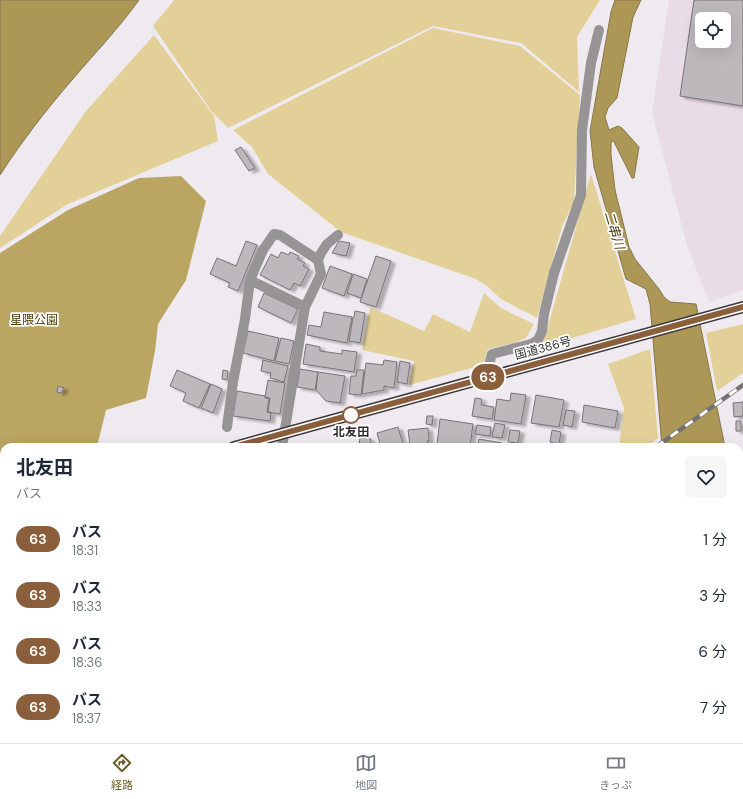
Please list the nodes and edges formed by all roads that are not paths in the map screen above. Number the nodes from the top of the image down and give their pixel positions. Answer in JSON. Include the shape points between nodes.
{"nodes":[{"id":1,"x":599,"y":30,"type":"dead end"},
{"id":2,"x":338,"y":235,"type":"dead end"},
{"id":3,"x":318,"y":260,"type":"junction"},
{"id":4,"x":250,"y":280,"type":"junction"},
{"id":5,"x":305,"y":307,"type":"junction"},
{"id":6,"x":743,"y":307,"type":"edge"},
{"id":7,"x":493,"y":376,"type":"junction"},
{"id":8,"x":227,"y":427,"type":"dead end"},
{"id":9,"x":284,"y":433,"type":"junction"},
{"id":10,"x":248,"y":443,"type":"edge"},
{"id":11,"x":283,"y":443,"type":"edge"}],
"edges":[{"from":1,"to":7,"type":"street","via":[[591,62],[582,130],[581,195],[554,273],[542,331],[538,340],[531,344],[492,354],[490,362]]},
{"from":2,"to":3,"type":"street","via":[[327,244]]},
{"from":3,"to":4,"type":"street","via":[[280,235],[274,234],[263,250]]},
{"from":3,"to":5,"type":"street","via":[[321,274]]},
{"from":4,"to":5,"type":"street"},
{"from":4,"to":8,"type":"street"},
{"from":5,"to":9,"type":"street"},
{"from":6,"to":7,"type":"highway","name":"国道386号"},
{"from":7,"to":9,"type":"highway","name":"国道386号"},
{"from":9,"to":10,"type":"highway","name":"国道386号"},
{"from":9,"to":11,"type":"street"}]}
